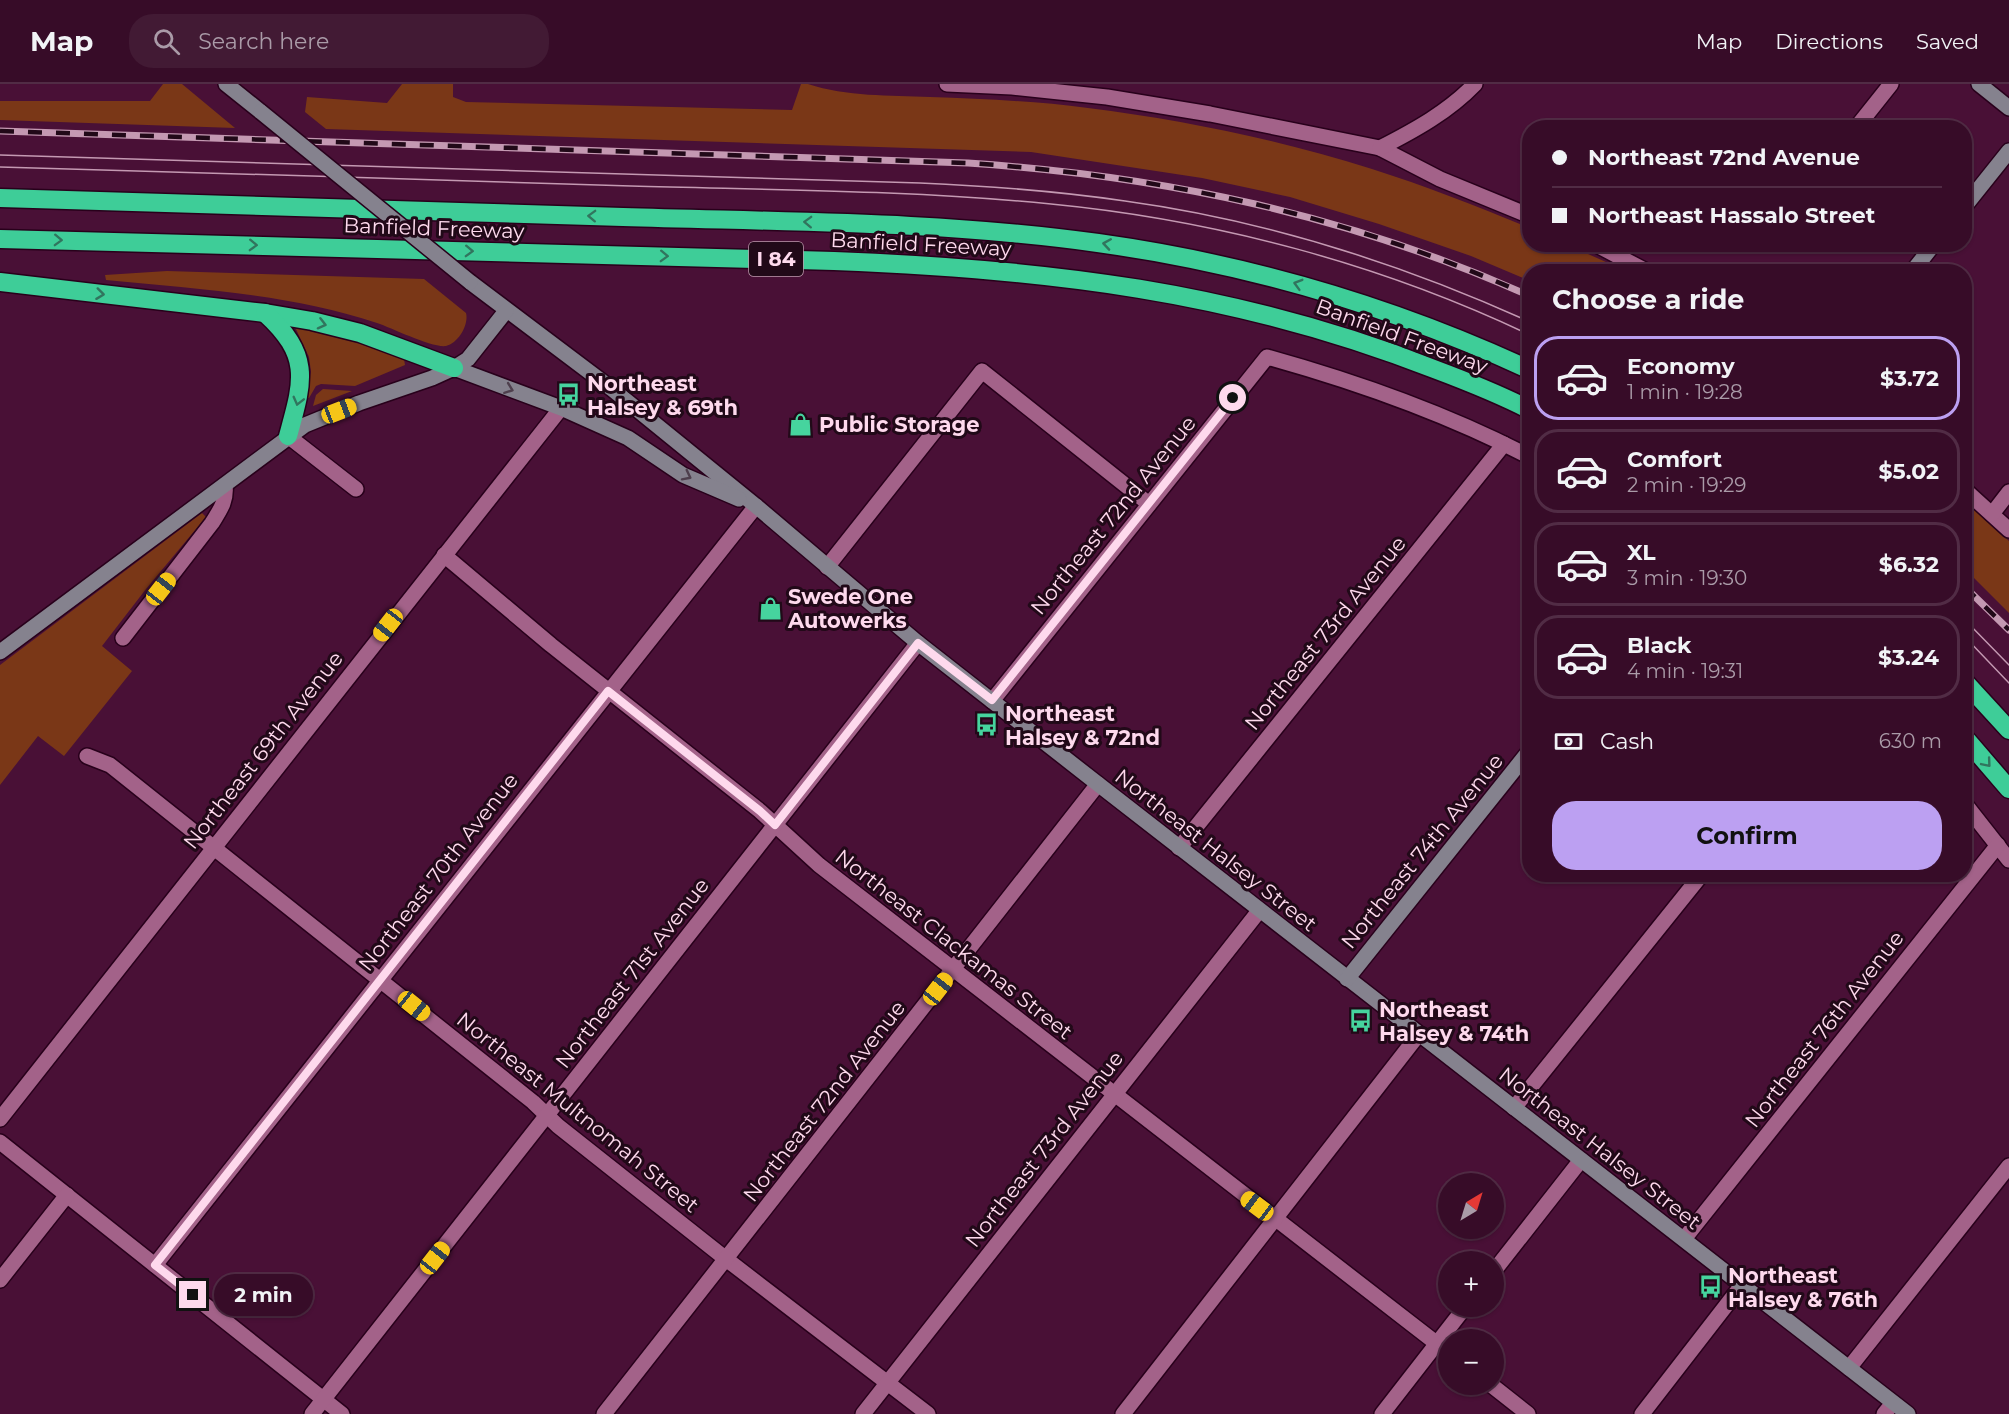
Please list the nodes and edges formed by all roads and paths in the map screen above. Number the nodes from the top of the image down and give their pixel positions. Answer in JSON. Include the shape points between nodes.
{"nodes":[{"id":1,"x":226,"y":84,"type":"edge"},
{"id":2,"x":947,"y":84,"type":"edge"},
{"id":3,"x":1475,"y":84,"type":"edge"},
{"id":4,"x":1891,"y":84,"type":"edge"},
{"id":5,"x":1979,"y":84,"type":"edge"},
{"id":6,"x":1108,"y":90,"type":"edge"},
{"id":7,"x":2009,"y":108,"type":"edge"},
{"id":8,"x":1862,"y":120,"type":"edge"},
{"id":9,"x":1380,"y":148,"type":"junction"},
{"id":10,"x":2009,"y":151,"type":"edge"},
{"id":11,"x":1972,"y":197,"type":"edge"},
{"id":12,"x":0,"y":198,"type":"edge"},
{"id":13,"x":1522,"y":213,"type":"edge"},
{"id":14,"x":0,"y":238,"type":"edge"},
{"id":15,"x":1610,"y":252,"type":"edge"},
{"id":16,"x":1928,"y":252,"type":"edge"},
{"id":17,"x":1632,"y":264,"type":"edge"},
{"id":18,"x":1918,"y":264,"type":"edge"},
{"id":19,"x":0,"y":282,"type":"edge"},
{"id":20,"x":506,"y":310,"type":"junction"},
{"id":21,"x":265,"y":313,"type":"junction"},
{"id":22,"x":1522,"y":366,"type":"edge"},
{"id":23,"x":454,"y":368,"type":"junction"},
{"id":24,"x":1522,"y":406,"type":"edge"},
{"id":25,"x":561,"y":408,"type":"junction"},
{"id":26,"x":288,"y":436,"type":"junction"},
{"id":27,"x":1504,"y":444,"type":"junction"},
{"id":28,"x":1522,"y":454,"type":"edge"},
{"id":29,"x":225,"y":485,"type":"junction"},
{"id":30,"x":356,"y":489,"type":"dead end"},
{"id":31,"x":2009,"y":492,"type":"edge"},
{"id":32,"x":1972,"y":496,"type":"edge"},
{"id":33,"x":1149,"y":504,"type":"junction"},
{"id":34,"x":756,"y":506,"type":"junction"},
{"id":35,"x":1992,"y":514,"type":"junction"},
{"id":36,"x":2009,"y":530,"type":"edge"},
{"id":37,"x":444,"y":555,"type":"junction"},
{"id":38,"x":827,"y":567,"type":"junction"},
{"id":39,"x":123,"y":638,"type":"dead end"},
{"id":40,"x":918,"y":643,"type":"junction"},
{"id":41,"x":0,"y":652,"type":"edge"},
{"id":42,"x":1972,"y":690,"type":"edge"},
{"id":43,"x":608,"y":691,"type":"junction"},
{"id":44,"x":992,"y":700,"type":"junction"},
{"id":45,"x":2009,"y":730,"type":"edge"},
{"id":46,"x":1972,"y":746,"type":"edge"},
{"id":47,"x":87,"y":756,"type":"dead end"},
{"id":48,"x":1522,"y":760,"type":"edge"},
{"id":49,"x":1098,"y":784,"type":"junction"},
{"id":50,"x":2009,"y":789,"type":"edge"},
{"id":51,"x":1972,"y":812,"type":"edge"},
{"id":52,"x":775,"y":825,"type":"junction"},
{"id":53,"x":1998,"y":844,"type":"junction"},
{"id":54,"x":213,"y":847,"type":"junction"},
{"id":55,"x":1179,"y":848,"type":"junction"},
{"id":56,"x":2009,"y":860,"type":"edge"},
{"id":57,"x":1972,"y":877,"type":"edge"},
{"id":58,"x":1696,"y":882,"type":"edge"},
{"id":59,"x":1968,"y":882,"type":"edge"},
{"id":60,"x":1259,"y":911,"type":"junction"},
{"id":61,"x":952,"y":971,"type":"junction"},
{"id":62,"x":380,"y":979,"type":"junction"},
{"id":63,"x":1347,"y":979,"type":"junction"},
{"id":64,"x":1419,"y":1034,"type":"junction"},
{"id":65,"x":1113,"y":1095,"type":"junction"},
{"id":66,"x":1514,"y":1108,"type":"junction"},
{"id":67,"x":547,"y":1116,"type":"junction"},
{"id":68,"x":0,"y":1119,"type":"edge"},
{"id":69,"x":0,"y":1142,"type":"edge"},
{"id":70,"x":1581,"y":1160,"type":"junction"},
{"id":71,"x":2009,"y":1166,"type":"edge"},
{"id":72,"x":67,"y":1195,"type":"junction"},
{"id":73,"x":1275,"y":1220,"type":"junction"},
{"id":74,"x":1684,"y":1239,"type":"junction"},
{"id":75,"x":1504,"y":1258,"type":"edge"},
{"id":76,"x":726,"y":1259,"type":"junction"},
{"id":77,"x":155,"y":1265,"type":"junction"},
{"id":78,"x":0,"y":1280,"type":"edge"},
{"id":79,"x":1742,"y":1285,"type":"junction"},
{"id":80,"x":1438,"y":1344,"type":"edge"},
{"id":81,"x":1438,"y":1353,"type":"edge"},
{"id":82,"x":1849,"y":1368,"type":"junction"},
{"id":83,"x":888,"y":1383,"type":"junction"},
{"id":84,"x":1504,"y":1395,"type":"edge"},
{"id":85,"x":324,"y":1399,"type":"junction"},
{"id":86,"x":1889,"y":1408,"type":"edge"},
{"id":87,"x":312,"y":1414,"type":"edge"},
{"id":88,"x":342,"y":1414,"type":"edge"},
{"id":89,"x":604,"y":1414,"type":"edge"},
{"id":90,"x":863,"y":1414,"type":"edge"},
{"id":91,"x":928,"y":1414,"type":"edge"},
{"id":92,"x":1123,"y":1414,"type":"edge"},
{"id":93,"x":1382,"y":1414,"type":"edge"},
{"id":94,"x":1528,"y":1414,"type":"edge"},
{"id":95,"x":1641,"y":1414,"type":"edge"},
{"id":96,"x":1908,"y":1414,"type":"edge"}],
"edges":[{"from":1,"to":20,"type":"main road","name":"Northeast Halsey Street","bridge":true},
{"from":2,"to":6,"type":"street"},
{"from":3,"to":9,"type":"street","via":[[1429,122]]},
{"from":4,"to":8,"type":"street"},
{"from":5,"to":7,"type":"main road"},
{"from":6,"to":9,"type":"street"},
{"from":9,"to":13,"type":"street","via":[[1440,179]]},
{"from":10,"to":11,"type":"main road"},
{"from":22,"to":12,"type":"highway","name":"Banfield Freeway","number":"I 84","one_way":true,"via":[[1418,322],[1292,282],[1165,254],[1042,237],[836,223]]},
{"from":14,"to":24,"type":"highway","name":"Banfield Freeway","number":"I 84","one_way":true,"via":[[834,261],[1038,274],[1159,291],[1282,318],[1405,357]]},
{"from":15,"to":17,"type":"street"},
{"from":16,"to":18,"type":"main road"},
{"from":19,"to":21,"type":"highway","one_way":true},
{"from":20,"to":23,"type":"main road","via":[[468,359]]},
{"from":20,"to":34,"type":"main road","name":"Northeast Halsey Street","via":[[612,389]]},
{"from":21,"to":23,"type":"highway","one_way":true,"via":[[360,333]]},
{"from":21,"to":26,"type":"highway","one_way":true,"via":[[295,350],[301,383]]},
{"from":23,"to":25,"type":"main road","one_way":true},
{"from":23,"to":26,"type":"main road","via":[[318,419]]},
{"from":25,"to":34,"type":"main road","one_way":true,"via":[[628,438],[683,475]]},
{"from":25,"to":37,"type":"street","name":"Northeast 69th Avenue"},
{"from":26,"to":29,"type":"main road"},
{"from":26,"to":30,"type":"street"},
{"from":27,"to":28,"type":"street"},
{"from":27,"to":33,"type":"street","name":"Northeast 72nd Avenue","via":[[1398,399],[1268,357]]},
{"from":27,"to":55,"type":"street","name":"Northeast 73rd Avenue"},
{"from":29,"to":39,"type":"street","via":[[223,506],[212,524]]},
{"from":29,"to":41,"type":"main road"},
{"from":31,"to":35,"type":"street"},
{"from":32,"to":35,"type":"street"},
{"from":33,"to":38,"type":"street","via":[[982,371]]},
{"from":33,"to":44,"type":"street","name":"Northeast 72nd Avenue"},
{"from":34,"to":38,"type":"main road","name":"Northeast Halsey Street"},
{"from":34,"to":43,"type":"street","name":"Northeast 70th Avenue"},
{"from":35,"to":36,"type":"street"},
{"from":37,"to":43,"type":"street","name":"Northeast Clackamas Street"},
{"from":37,"to":54,"type":"street","name":"Northeast 69th Avenue"},
{"from":38,"to":40,"type":"main road","name":"Northeast Halsey Street"},
{"from":40,"to":44,"type":"main road","name":"Northeast Halsey Street"},
{"from":40,"to":52,"type":"street","name":"Northeast 71st Avenue"},
{"from":42,"to":45,"type":"highway"},
{"from":43,"to":52,"type":"street","name":"Northeast Clackamas Street"},
{"from":43,"to":62,"type":"street","name":"Northeast 70th Avenue"},
{"from":44,"to":49,"type":"main road","name":"Northeast Halsey Street"},
{"from":46,"to":50,"type":"highway","one_way":true},
{"from":47,"to":54,"type":"street","name":"Northeast Multnomah Street","via":[[110,765]]},
{"from":48,"to":63,"type":"main road","name":"Northeast 74th Avenue"},
{"from":49,"to":55,"type":"main road","name":"Northeast Halsey Street"},
{"from":49,"to":61,"type":"street","name":"Northeast 72nd Avenue"},
{"from":51,"to":53,"type":"street"},
{"from":52,"to":61,"type":"street","name":"Northeast Clackamas Street"},
{"from":52,"to":67,"type":"street","name":"Northeast 71st Avenue"},
{"from":53,"to":56,"type":"street"},
{"from":53,"to":57,"type":"street","name":"Northeast 76th Avenue"},
{"from":54,"to":62,"type":"street","name":"Northeast Multnomah Street"},
{"from":54,"to":68,"type":"street","name":"Northeast 69th Avenue"},
{"from":55,"to":60,"type":"main road","name":"Northeast Halsey Street"},
{"from":58,"to":66,"type":"street"},
{"from":59,"to":74,"type":"street","name":"Northeast 76th Avenue"},
{"from":60,"to":63,"type":"main road","name":"Northeast Halsey Street"},
{"from":60,"to":65,"type":"street","name":"Northeast 73rd Avenue"},
{"from":61,"to":65,"type":"street","name":"Northeast Clackamas Street"},
{"from":61,"to":76,"type":"street","name":"Northeast 72nd Avenue"},
{"from":62,"to":67,"type":"street","name":"Northeast Multnomah Street"},
{"from":62,"to":77,"type":"street","name":"Northeast 70th Avenue"},
{"from":63,"to":64,"type":"main road","name":"Northeast Halsey Street"},
{"from":64,"to":66,"type":"main road","name":"Northeast Halsey Street"},
{"from":64,"to":73,"type":"street"},
{"from":65,"to":73,"type":"street","name":"Northeast Clackamas Street"},
{"from":65,"to":83,"type":"street","name":"Northeast 73rd Avenue"},
{"from":66,"to":70,"type":"main road","name":"Northeast Halsey Street"},
{"from":67,"to":76,"type":"street","name":"Northeast Multnomah Street"},
{"from":67,"to":85,"type":"street","name":"Northeast 71st Avenue"},
{"from":69,"to":72,"type":"street"},
{"from":70,"to":74,"type":"main road","name":"Northeast Halsey Street"},
{"from":70,"to":75,"type":"street"},
{"from":71,"to":82,"type":"street"},
{"from":72,"to":77,"type":"street"},
{"from":72,"to":78,"type":"street"},
{"from":73,"to":80,"type":"street","name":"Northeast Clackamas Street"},
{"from":73,"to":92,"type":"street"},
{"from":74,"to":79,"type":"main road","name":"Northeast Halsey Street"},
{"from":76,"to":83,"type":"street","name":"Northeast Multnomah Street"},
{"from":76,"to":89,"type":"street","name":"Northeast 72nd Avenue"},
{"from":77,"to":85,"type":"street"},
{"from":79,"to":82,"type":"main road","name":"Northeast Halsey Street"},
{"from":79,"to":95,"type":"street"},
{"from":81,"to":93,"type":"street"},
{"from":82,"to":86,"type":"main road","name":"Northeast Halsey Street"},
{"from":83,"to":90,"type":"street","name":"Northeast 73rd Avenue"},
{"from":83,"to":91,"type":"street","name":"Northeast Multnomah Street"},
{"from":84,"to":94,"type":"street"},
{"from":85,"to":87,"type":"street","name":"Northeast 71st Avenue"},
{"from":85,"to":88,"type":"street"},
{"from":86,"to":96,"type":"main road","name":"Northeast Halsey Street"}]}
